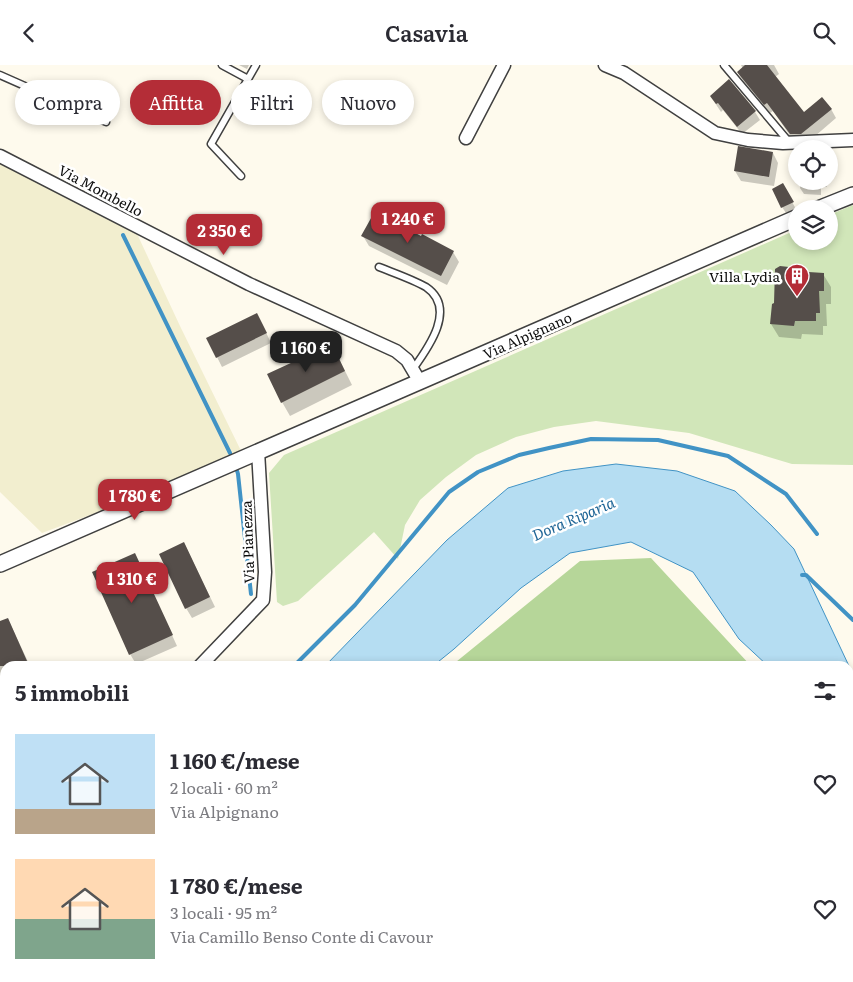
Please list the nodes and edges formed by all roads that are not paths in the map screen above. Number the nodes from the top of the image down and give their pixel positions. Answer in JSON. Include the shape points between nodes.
{"nodes":[{"id":1,"x":222,"y":65,"type":"edge"},
{"id":2,"x":256,"y":65,"type":"edge"},
{"id":3,"x":504,"y":65,"type":"edge"},
{"id":4,"x":605,"y":65,"type":"edge"},
{"id":5,"x":724,"y":65,"type":"edge"},
{"id":6,"x":0,"y":75,"type":"edge"},
{"id":7,"x":248,"y":79,"type":"junction"},
{"id":8,"x":15,"y":82,"type":"edge"},
{"id":9,"x":466,"y":138,"type":"dead end"},
{"id":10,"x":788,"y":140,"type":"edge"},
{"id":11,"x":838,"y":141,"type":"edge"},
{"id":12,"x":851,"y":141,"type":"edge"},
{"id":13,"x":788,"y":142,"type":"edge"},
{"id":14,"x":0,"y":156,"type":"edge"},
{"id":15,"x":241,"y":176,"type":"dead end"},
{"id":16,"x":850,"y":194,"type":"edge"},
{"id":17,"x":837,"y":200,"type":"edge"},
{"id":18,"x":788,"y":221,"type":"edge"},
{"id":19,"x":379,"y":267,"type":"dead end"},
{"id":20,"x":416,"y":376,"type":"junction"},
{"id":21,"x":258,"y":451,"type":"junction"},
{"id":22,"x":0,"y":564,"type":"edge"},
{"id":23,"x":205,"y":661,"type":"edge"}],
"edges":[{"from":1,"to":7,"type":"lane"},
{"from":2,"to":7,"type":"lane"},
{"from":3,"to":9,"type":"street"},
{"from":4,"to":13,"type":"street","via":[[624,73],[715,133],[748,140]]},
{"from":5,"to":10,"type":"lane"},
{"from":6,"to":8,"type":"lane"},
{"from":7,"to":15,"type":"lane","via":[[211,144]]},
{"from":11,"to":12,"type":"street"},
{"from":14,"to":20,"type":"street","name":"Via Mombello","via":[[249,284],[396,351],[407,360]]},
{"from":16,"to":17,"type":"street"},
{"from":18,"to":20,"type":"street","name":"Via Alpignano"},
{"from":19,"to":20,"type":"lane","via":[[426,287],[437,298],[441,308],[439,322]]},
{"from":20,"to":21,"type":"street","name":"Via Alpignano"},
{"from":21,"to":22,"type":"street","name":"Via Alpignano"},
{"from":21,"to":23,"type":"street","name":"Via Pianezza","via":[[265,572],[263,600]]}]}
